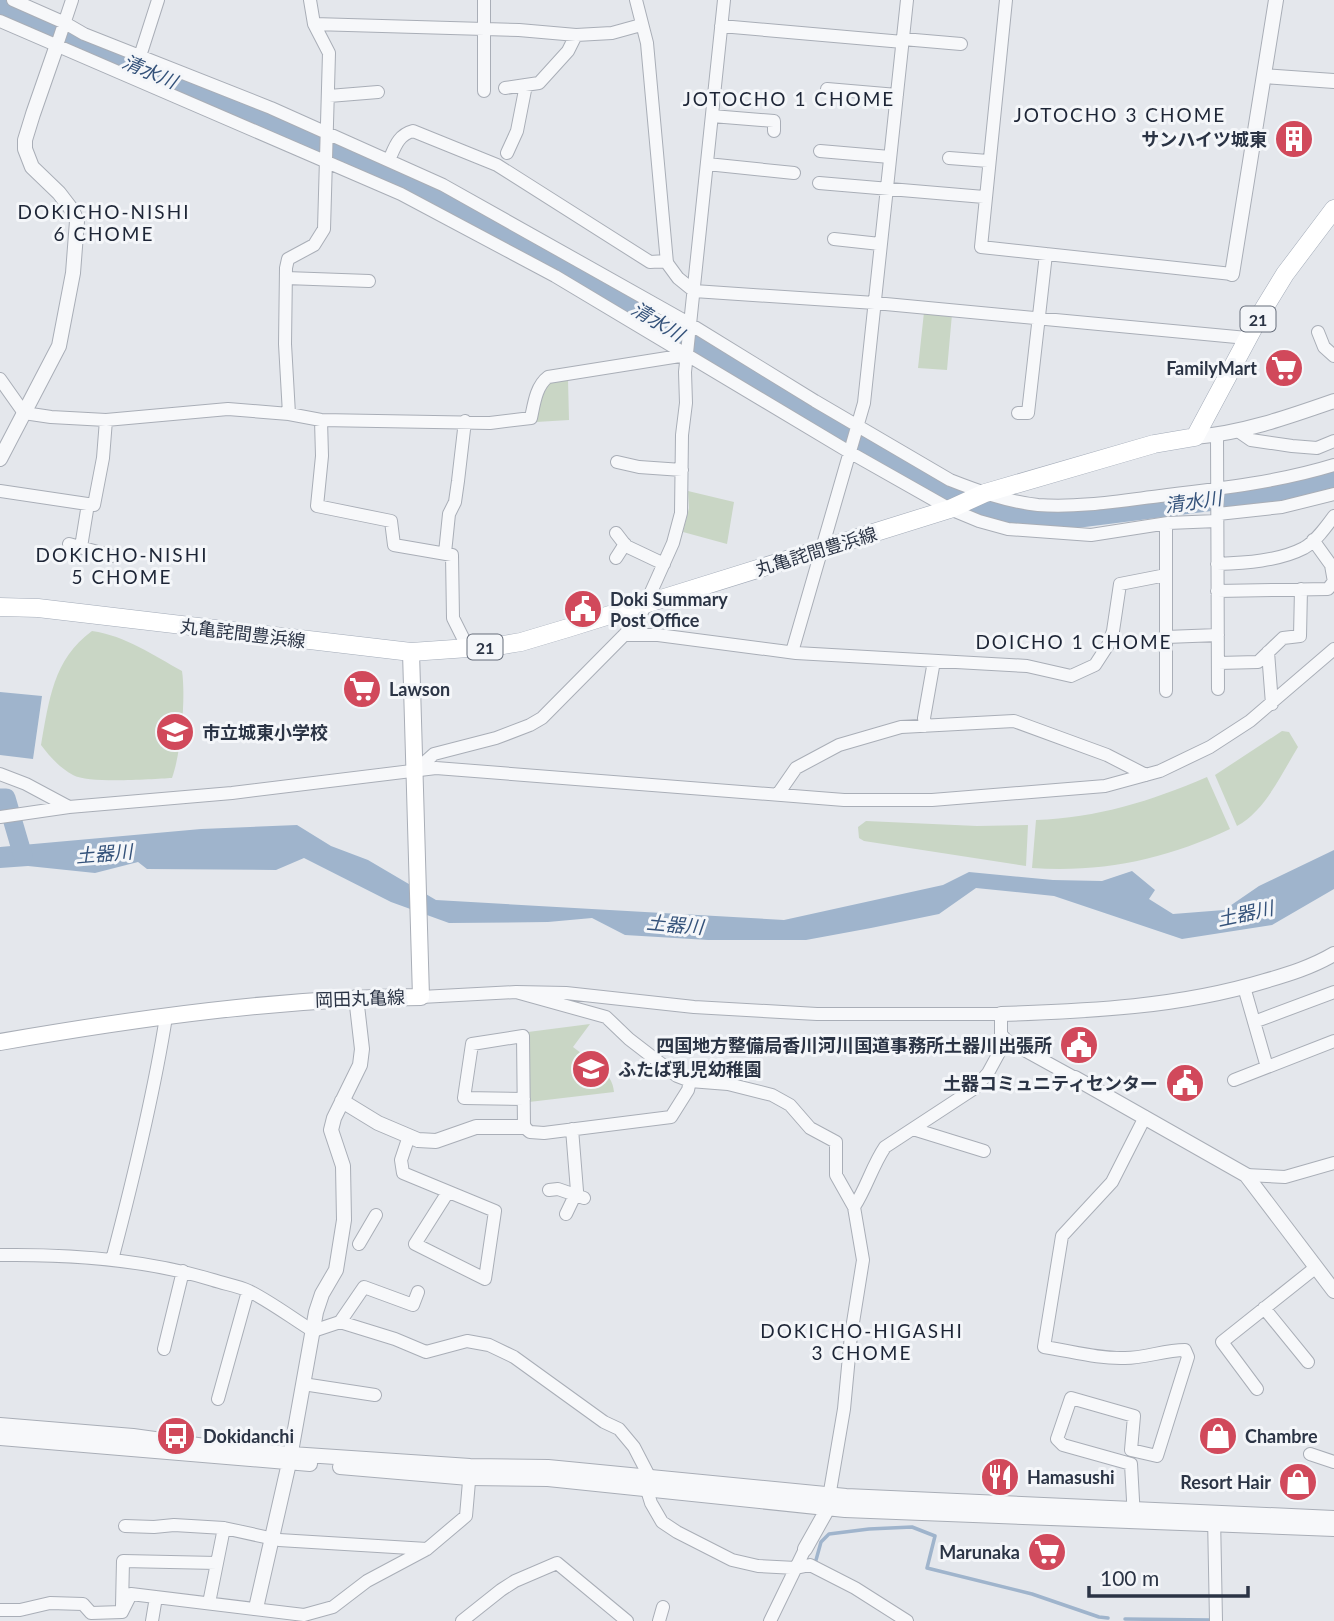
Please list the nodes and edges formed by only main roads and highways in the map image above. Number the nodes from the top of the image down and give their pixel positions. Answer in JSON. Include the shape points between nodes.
{"nodes":[{"id":1,"x":1334,"y":209,"type":"edge"},
{"id":2,"x":0,"y":607,"type":"edge"},
{"id":3,"x":411,"y":652,"type":"junction"},
{"id":4,"x":0,"y":1042,"type":"edge"}],
"edges":[{"from":1,"to":3,"type":"main road","name":"丸亀詫間豊浜線","number":"21","via":[[1285,274],[1195,437],[1154,444],[985,492],[951,509],[521,642]]},
{"from":2,"to":3,"type":"main road","name":"丸亀詫間豊浜線","number":"21"},
{"from":3,"to":4,"type":"main road","name":"岡田丸亀線","via":[[421,993],[313,999]]}]}
